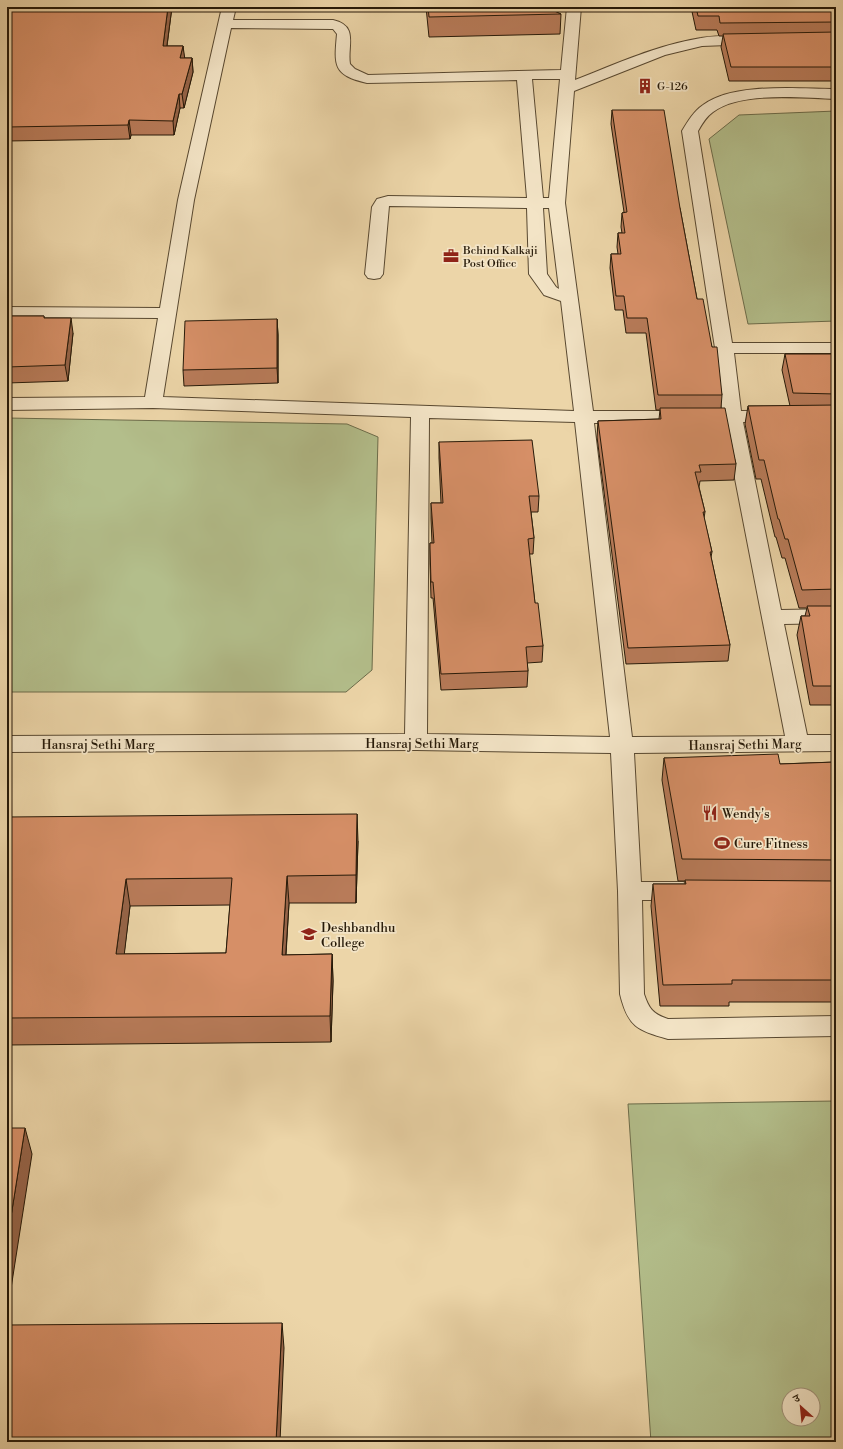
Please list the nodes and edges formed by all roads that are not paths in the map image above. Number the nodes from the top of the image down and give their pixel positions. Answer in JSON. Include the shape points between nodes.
{"nodes":[{"id":1,"x":229,"y":7,"type":"edge"},
{"id":2,"x":574,"y":7,"type":"edge"},
{"id":3,"x":225,"y":24,"type":"junction"},
{"id":4,"x":766,"y":40,"type":"edge"},
{"id":5,"x":524,"y":76,"type":"junction"},
{"id":6,"x":569,"y":81,"type":"junction"},
{"id":7,"x":836,"y":94,"type":"edge"},
{"id":8,"x":535,"y":202,"type":"junction"},
{"id":9,"x":557,"y":203,"type":"junction"},
{"id":10,"x":374,"y":274,"type":"dead end"},
{"id":11,"x":570,"y":300,"type":"junction"},
{"id":12,"x":7,"y":312,"type":"edge"},
{"id":13,"x":168,"y":313,"type":"junction"},
{"id":14,"x":724,"y":348,"type":"junction"},
{"id":15,"x":836,"y":348,"type":"edge"},
{"id":16,"x":153,"y":402,"type":"junction"},
{"id":17,"x":7,"y":404,"type":"edge"},
{"id":18,"x":420,"y":412,"type":"junction"},
{"id":19,"x":732,"y":416,"type":"junction"},
{"id":20,"x":836,"y":416,"type":"edge"},
{"id":21,"x":584,"y":417,"type":"junction"},
{"id":22,"x":771,"y":616,"type":"junction"},
{"id":23,"x":836,"y":616,"type":"edge"},
{"id":24,"x":416,"y":742,"type":"junction"},
{"id":25,"x":797,"y":742,"type":"junction"},
{"id":26,"x":836,"y":743,"type":"edge"},
{"id":27,"x":7,"y":744,"type":"edge"},
{"id":28,"x":622,"y":745,"type":"junction"},
{"id":29,"x":630,"y":891,"type":"junction"},
{"id":30,"x":701,"y":891,"type":"edge"},
{"id":31,"x":836,"y":1026,"type":"edge"}],
"edges":[{"from":1,"to":3,"type":"street"},
{"from":2,"to":6,"type":"street"},
{"from":3,"to":5,"type":"street","via":[[338,26],[344,34],[344,67],[354,76],[367,79]]},
{"from":3,"to":13,"type":"street","via":[[186,200]]},
{"from":4,"to":6,"type":"street","via":[[702,42],[660,52]]},
{"from":5,"to":6,"type":"street"},
{"from":5,"to":8,"type":"street"},
{"from":6,"to":9,"type":"street"},
{"from":7,"to":14,"type":"street","via":[[753,94],[732,98],[708,108],[699,116],[690,131]]},
{"from":8,"to":9,"type":"street"},
{"from":8,"to":10,"type":"street","via":[[384,202],[380,207]]},
{"from":8,"to":11,"type":"street","via":[[538,274],[550,291]]},
{"from":9,"to":11,"type":"street"},
{"from":11,"to":21,"type":"street"},
{"from":12,"to":13,"type":"street"},
{"from":13,"to":16,"type":"street"},
{"from":14,"to":15,"type":"street"},
{"from":14,"to":19,"type":"street"},
{"from":16,"to":17,"type":"street"},
{"from":16,"to":18,"type":"street"},
{"from":18,"to":21,"type":"street"},
{"from":18,"to":24,"type":"street"},
{"from":19,"to":20,"type":"street"},
{"from":19,"to":21,"type":"street"},
{"from":19,"to":22,"type":"street"},
{"from":21,"to":28,"type":"street"},
{"from":22,"to":23,"type":"street"},
{"from":22,"to":25,"type":"street"},
{"from":24,"to":27,"type":"street","name":"Hansraj Sethi Marg"},
{"from":24,"to":28,"type":"street","name":"Hansraj Sethi Marg"},
{"from":25,"to":26,"type":"street","name":"Hansraj Sethi Marg"},
{"from":25,"to":28,"type":"street","name":"Hansraj Sethi Marg"},
{"from":28,"to":29,"type":"street"},
{"from":29,"to":30,"type":"street"},
{"from":29,"to":31,"type":"street","via":[[632,994],[636,1008],[647,1023],[668,1029]]}]}
